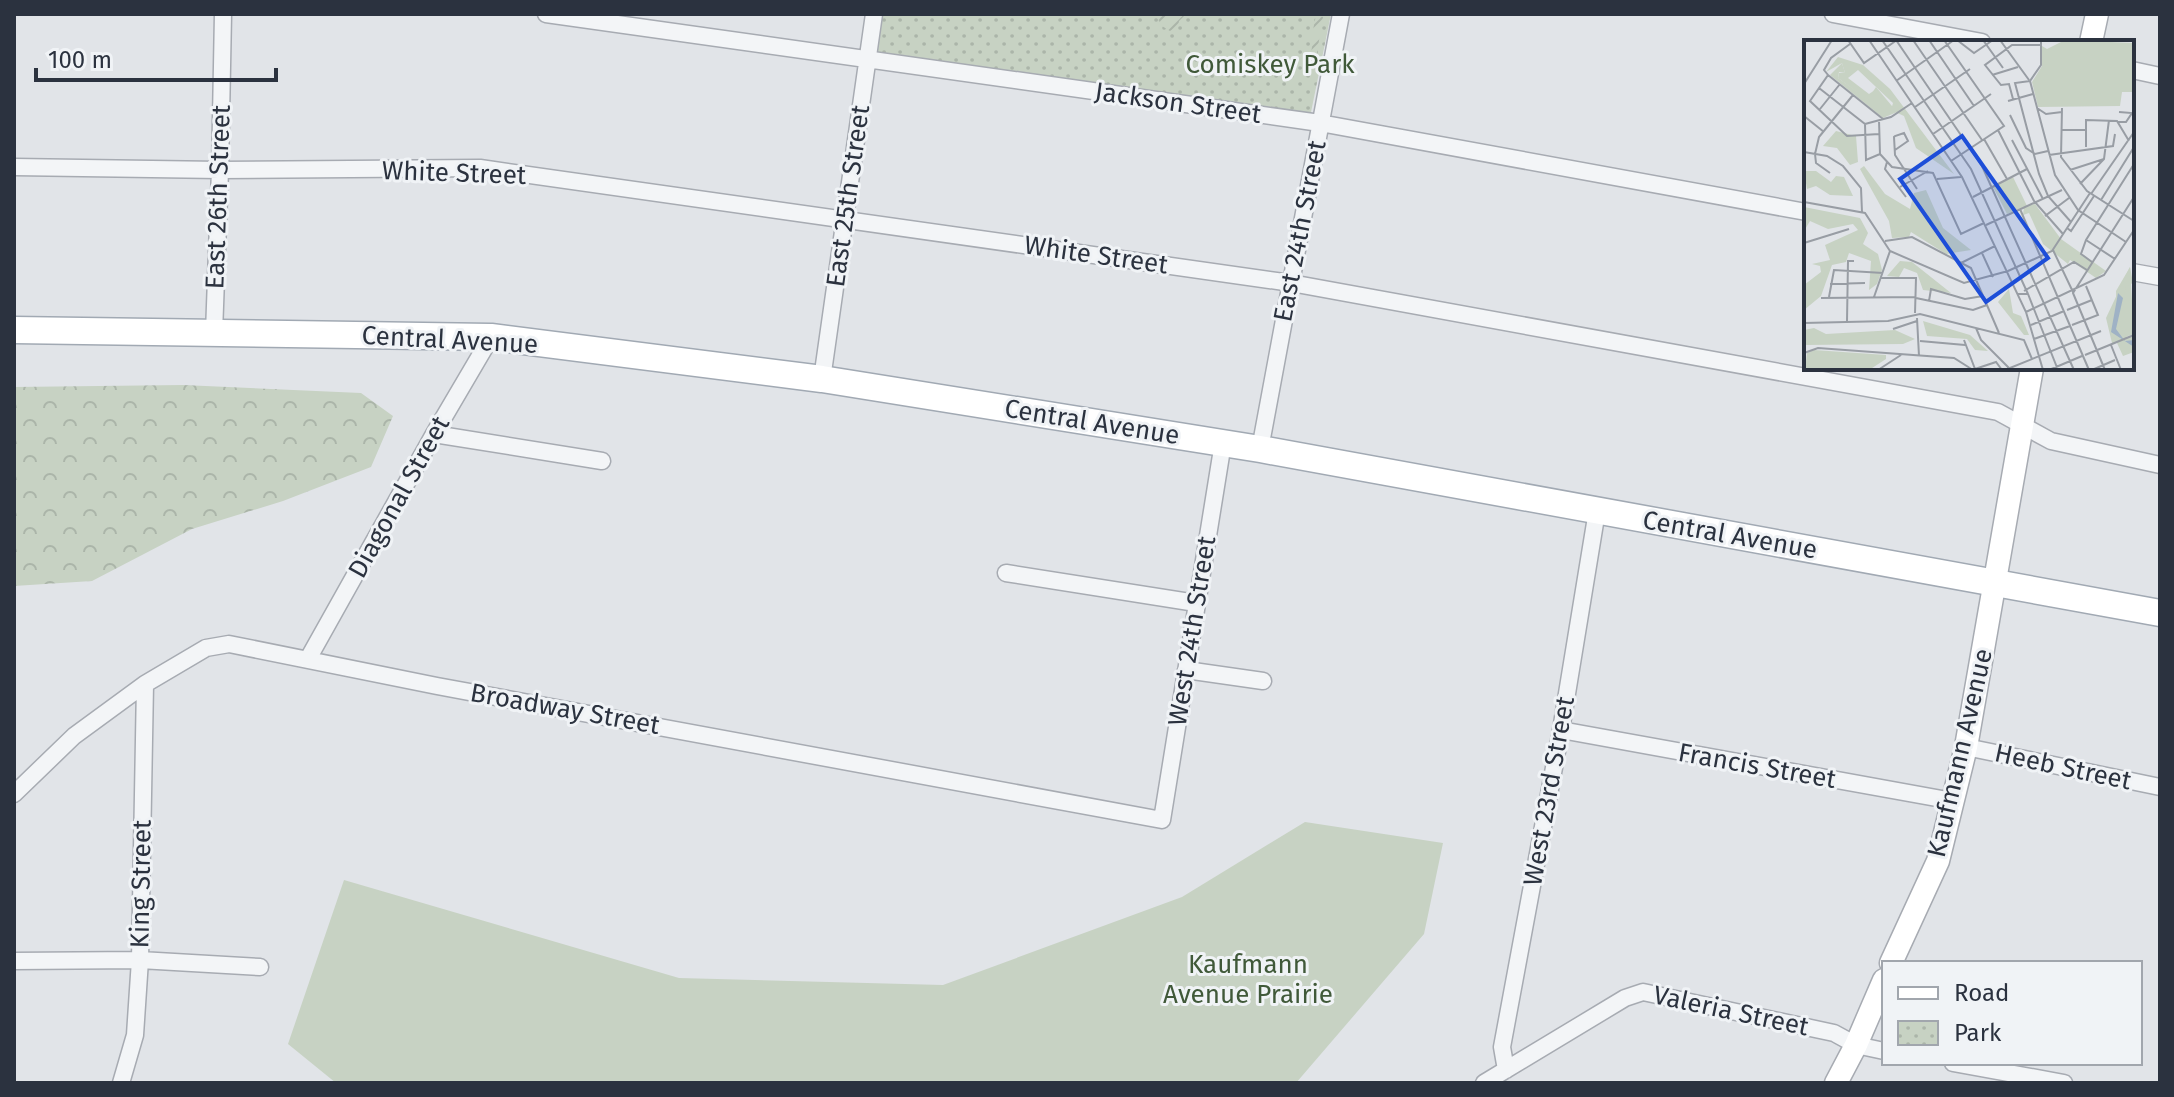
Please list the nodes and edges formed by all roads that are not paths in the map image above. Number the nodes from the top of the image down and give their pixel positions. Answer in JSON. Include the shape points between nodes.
{"nodes":[{"id":1,"x":223,"y":14,"type":"edge"},
{"id":2,"x":546,"y":14,"type":"edge"},
{"id":3,"x":874,"y":14,"type":"edge"},
{"id":4,"x":1341,"y":14,"type":"edge"},
{"id":5,"x":1833,"y":14,"type":"edge"},
{"id":6,"x":2097,"y":14,"type":"edge"},
{"id":7,"x":1971,"y":40,"type":"edge"},
{"id":8,"x":2091,"y":40,"type":"edge"},
{"id":9,"x":868,"y":58,"type":"junction"},
{"id":10,"x":2134,"y":70,"type":"edge"},
{"id":11,"x":2160,"y":76,"type":"edge"},
{"id":12,"x":1320,"y":123,"type":"junction"},
{"id":13,"x":14,"y":167,"type":"edge"},
{"id":14,"x":220,"y":170,"type":"junction"},
{"id":15,"x":1804,"y":212,"type":"edge"},
{"id":16,"x":844,"y":219,"type":"junction"},
{"id":17,"x":2134,"y":272,"type":"edge"},
{"id":18,"x":2160,"y":277,"type":"edge"},
{"id":19,"x":1291,"y":283,"type":"junction"},
{"id":20,"x":14,"y":330,"type":"edge"},
{"id":21,"x":214,"y":333,"type":"junction"},
{"id":22,"x":491,"y":337,"type":"junction"},
{"id":23,"x":2032,"y":370,"type":"edge"},
{"id":24,"x":822,"y":379,"type":"junction"},
{"id":25,"x":2023,"y":425,"type":"junction"},
{"id":26,"x":434,"y":434,"type":"junction"},
{"id":27,"x":1223,"y":443,"type":"junction"},
{"id":28,"x":1260,"y":449,"type":"junction"},
{"id":29,"x":602,"y":461,"type":"dead end"},
{"id":30,"x":2160,"y":465,"type":"edge"},
{"id":31,"x":1597,"y":511,"type":"junction"},
{"id":32,"x":1006,"y":573,"type":"dead end"},
{"id":33,"x":1996,"y":583,"type":"junction"},
{"id":34,"x":1196,"y":603,"type":"junction"},
{"id":35,"x":2160,"y":613,"type":"edge"},
{"id":36,"x":308,"y":659,"type":"junction"},
{"id":37,"x":1186,"y":670,"type":"junction"},
{"id":38,"x":1263,"y":681,"type":"dead end"},
{"id":39,"x":145,"y":684,"type":"junction"},
{"id":40,"x":1561,"y":730,"type":"junction"},
{"id":41,"x":1966,"y":747,"type":"junction"},
{"id":42,"x":2160,"y":787,"type":"edge"},
{"id":43,"x":14,"y":794,"type":"edge"},
{"id":44,"x":1953,"y":801,"type":"junction"},
{"id":45,"x":1162,"y":820,"type":"joint"},
{"id":46,"x":140,"y":960,"type":"junction"},
{"id":47,"x":14,"y":961,"type":"edge"},
{"id":48,"x":1892,"y":961,"type":"edge"},
{"id":49,"x":260,"y":967,"type":"dead end"},
{"id":50,"x":1882,"y":985,"type":"edge"},
{"id":51,"x":1856,"y":1045,"type":"junction"},
{"id":52,"x":1882,"y":1051,"type":"edge"},
{"id":53,"x":1964,"y":1065,"type":"edge"},
{"id":54,"x":1506,"y":1070,"type":"junction"},
{"id":55,"x":121,"y":1083,"type":"edge"},
{"id":56,"x":1484,"y":1083,"type":"edge"},
{"id":57,"x":1836,"y":1083,"type":"edge"},
{"id":58,"x":2064,"y":1083,"type":"edge"}],
"edges":[{"from":1,"to":14,"type":"street","name":"East 26th Street"},
{"from":2,"to":9,"type":"street","name":"Jackson Street"},
{"from":3,"to":9,"type":"street","name":"East 25th Street"},
{"from":4,"to":12,"type":"street","name":"East 24th Street"},
{"from":5,"to":7,"type":"street"},
{"from":6,"to":8,"type":"main road"},
{"from":9,"to":12,"type":"street","name":"Jackson Street"},
{"from":9,"to":16,"type":"street","name":"East 25th Street"},
{"from":10,"to":11,"type":"street"},
{"from":12,"to":15,"type":"street","name":"Jackson Street"},
{"from":12,"to":19,"type":"street","name":"East 24th Street"},
{"from":13,"to":14,"type":"street","name":"White Street"},
{"from":14,"to":16,"type":"street","name":"White Street","via":[[480,168]]},
{"from":14,"to":21,"type":"street","name":"East 26th Street"},
{"from":16,"to":19,"type":"street","name":"White Street"},
{"from":16,"to":24,"type":"street","name":"East 25th Street"},
{"from":17,"to":18,"type":"street"},
{"from":19,"to":25,"type":"street","name":"White Street","via":[[1998,412]]},
{"from":19,"to":28,"type":"street","name":"East 24th Street"},
{"from":20,"to":21,"type":"main road","name":"Central Avenue"},
{"from":21,"to":22,"type":"main road","name":"Central Avenue"},
{"from":22,"to":24,"type":"main road","name":"Central Avenue"},
{"from":22,"to":26,"type":"street","name":"Diagonal Street"},
{"from":23,"to":25,"type":"main road","name":"Kaufmann Avenue"},
{"from":24,"to":27,"type":"main road","name":"Central Avenue"},
{"from":25,"to":30,"type":"street","name":"White Street","via":[[2051,441]]},
{"from":25,"to":33,"type":"main road","name":"Kaufmann Avenue"},
{"from":26,"to":29,"type":"street"},
{"from":26,"to":36,"type":"street","name":"Diagonal Street"},
{"from":27,"to":28,"type":"main road","name":"Central Avenue"},
{"from":27,"to":34,"type":"street","name":"West 24th Street"},
{"from":28,"to":31,"type":"main road","name":"Central Avenue"},
{"from":31,"to":33,"type":"main road","name":"Central Avenue"},
{"from":31,"to":40,"type":"street","name":"West 23rd Street"},
{"from":32,"to":34,"type":"street"},
{"from":33,"to":35,"type":"main road","name":"Central Avenue"},
{"from":33,"to":41,"type":"main road","name":"Kaufmann Avenue"},
{"from":34,"to":37,"type":"street","name":"West 24th Street"},
{"from":36,"to":39,"type":"street","name":"Broadway Street","via":[[229,644],[206,648]]},
{"from":36,"to":45,"type":"street","name":"Broadway Street"},
{"from":37,"to":38,"type":"street"},
{"from":37,"to":45,"type":"street","name":"West 24th Street"},
{"from":39,"to":43,"type":"street","name":"Broadway Street","via":[[74,736]]},
{"from":39,"to":46,"type":"street","name":"King Street"},
{"from":40,"to":44,"type":"street","name":"Francis Street"},
{"from":40,"to":54,"type":"street","name":"West 23rd Street","via":[[1502,1047]]},
{"from":41,"to":42,"type":"street","name":"Heeb Street"},
{"from":41,"to":44,"type":"main road","name":"Kaufmann Avenue"},
{"from":44,"to":48,"type":"main road","name":"Kaufmann Avenue","via":[[1938,861]]},
{"from":46,"to":47,"type":"street"},
{"from":46,"to":49,"type":"street"},
{"from":46,"to":55,"type":"street","name":"King Street","via":[[135,1035]]},
{"from":50,"to":51,"type":"main road"},
{"from":51,"to":52,"type":"street","name":"Valeria Street"},
{"from":51,"to":54,"type":"street","name":"Valeria Street","via":[[1834,1033],[1643,992]]},
{"from":51,"to":57,"type":"main road"},
{"from":53,"to":58,"type":"street"},
{"from":54,"to":56,"type":"street","name":"Valeria Street"}]}
